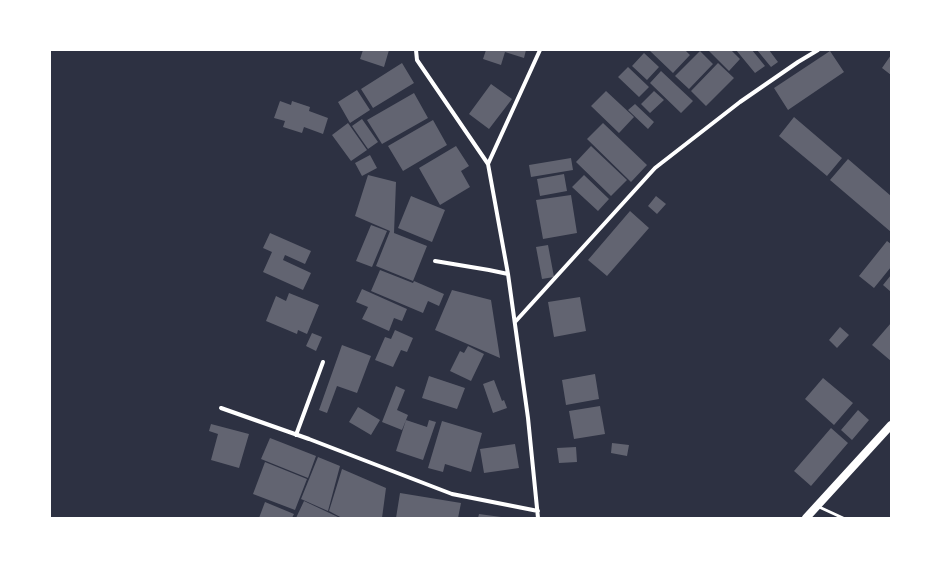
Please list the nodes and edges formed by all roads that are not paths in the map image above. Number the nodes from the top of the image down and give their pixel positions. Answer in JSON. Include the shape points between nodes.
{"nodes":[{"id":1,"x":416,"y":50,"type":"edge"},
{"id":2,"x":540,"y":50,"type":"edge"},
{"id":3,"x":818,"y":50,"type":"edge"},
{"id":4,"x":488,"y":164,"type":"junction"},
{"id":5,"x":435,"y":261,"type":"dead end"},
{"id":6,"x":508,"y":274,"type":"junction"},
{"id":7,"x":515,"y":322,"type":"junction"},
{"id":8,"x":323,"y":362,"type":"dead end"},
{"id":9,"x":222,"y":408,"type":"dead end"},
{"id":10,"x":891,"y":425,"type":"edge"},
{"id":11,"x":296,"y":435,"type":"junction"},
{"id":12,"x":817,"y":506,"type":"junction"},
{"id":13,"x":538,"y":511,"type":"junction"},
{"id":14,"x":538,"y":518,"type":"edge"},
{"id":15,"x":806,"y":518,"type":"edge"},
{"id":16,"x":843,"y":518,"type":"edge"}],
"edges":[{"from":1,"to":4,"type":"street","via":[[417,60]]},
{"from":2,"to":4,"type":"street"},
{"from":3,"to":7,"type":"street","via":[[740,102],[655,168]]},
{"from":4,"to":6,"type":"street"},
{"from":5,"to":6,"type":"street"},
{"from":6,"to":7,"type":"street"},
{"from":7,"to":13,"type":"street"},
{"from":8,"to":11,"type":"street"},
{"from":9,"to":11,"type":"street"},
{"from":10,"to":12,"type":"main road"},
{"from":11,"to":13,"type":"street","via":[[452,494]]},
{"from":12,"to":15,"type":"main road"},
{"from":12,"to":16,"type":"lane"},
{"from":13,"to":14,"type":"street"}]}
